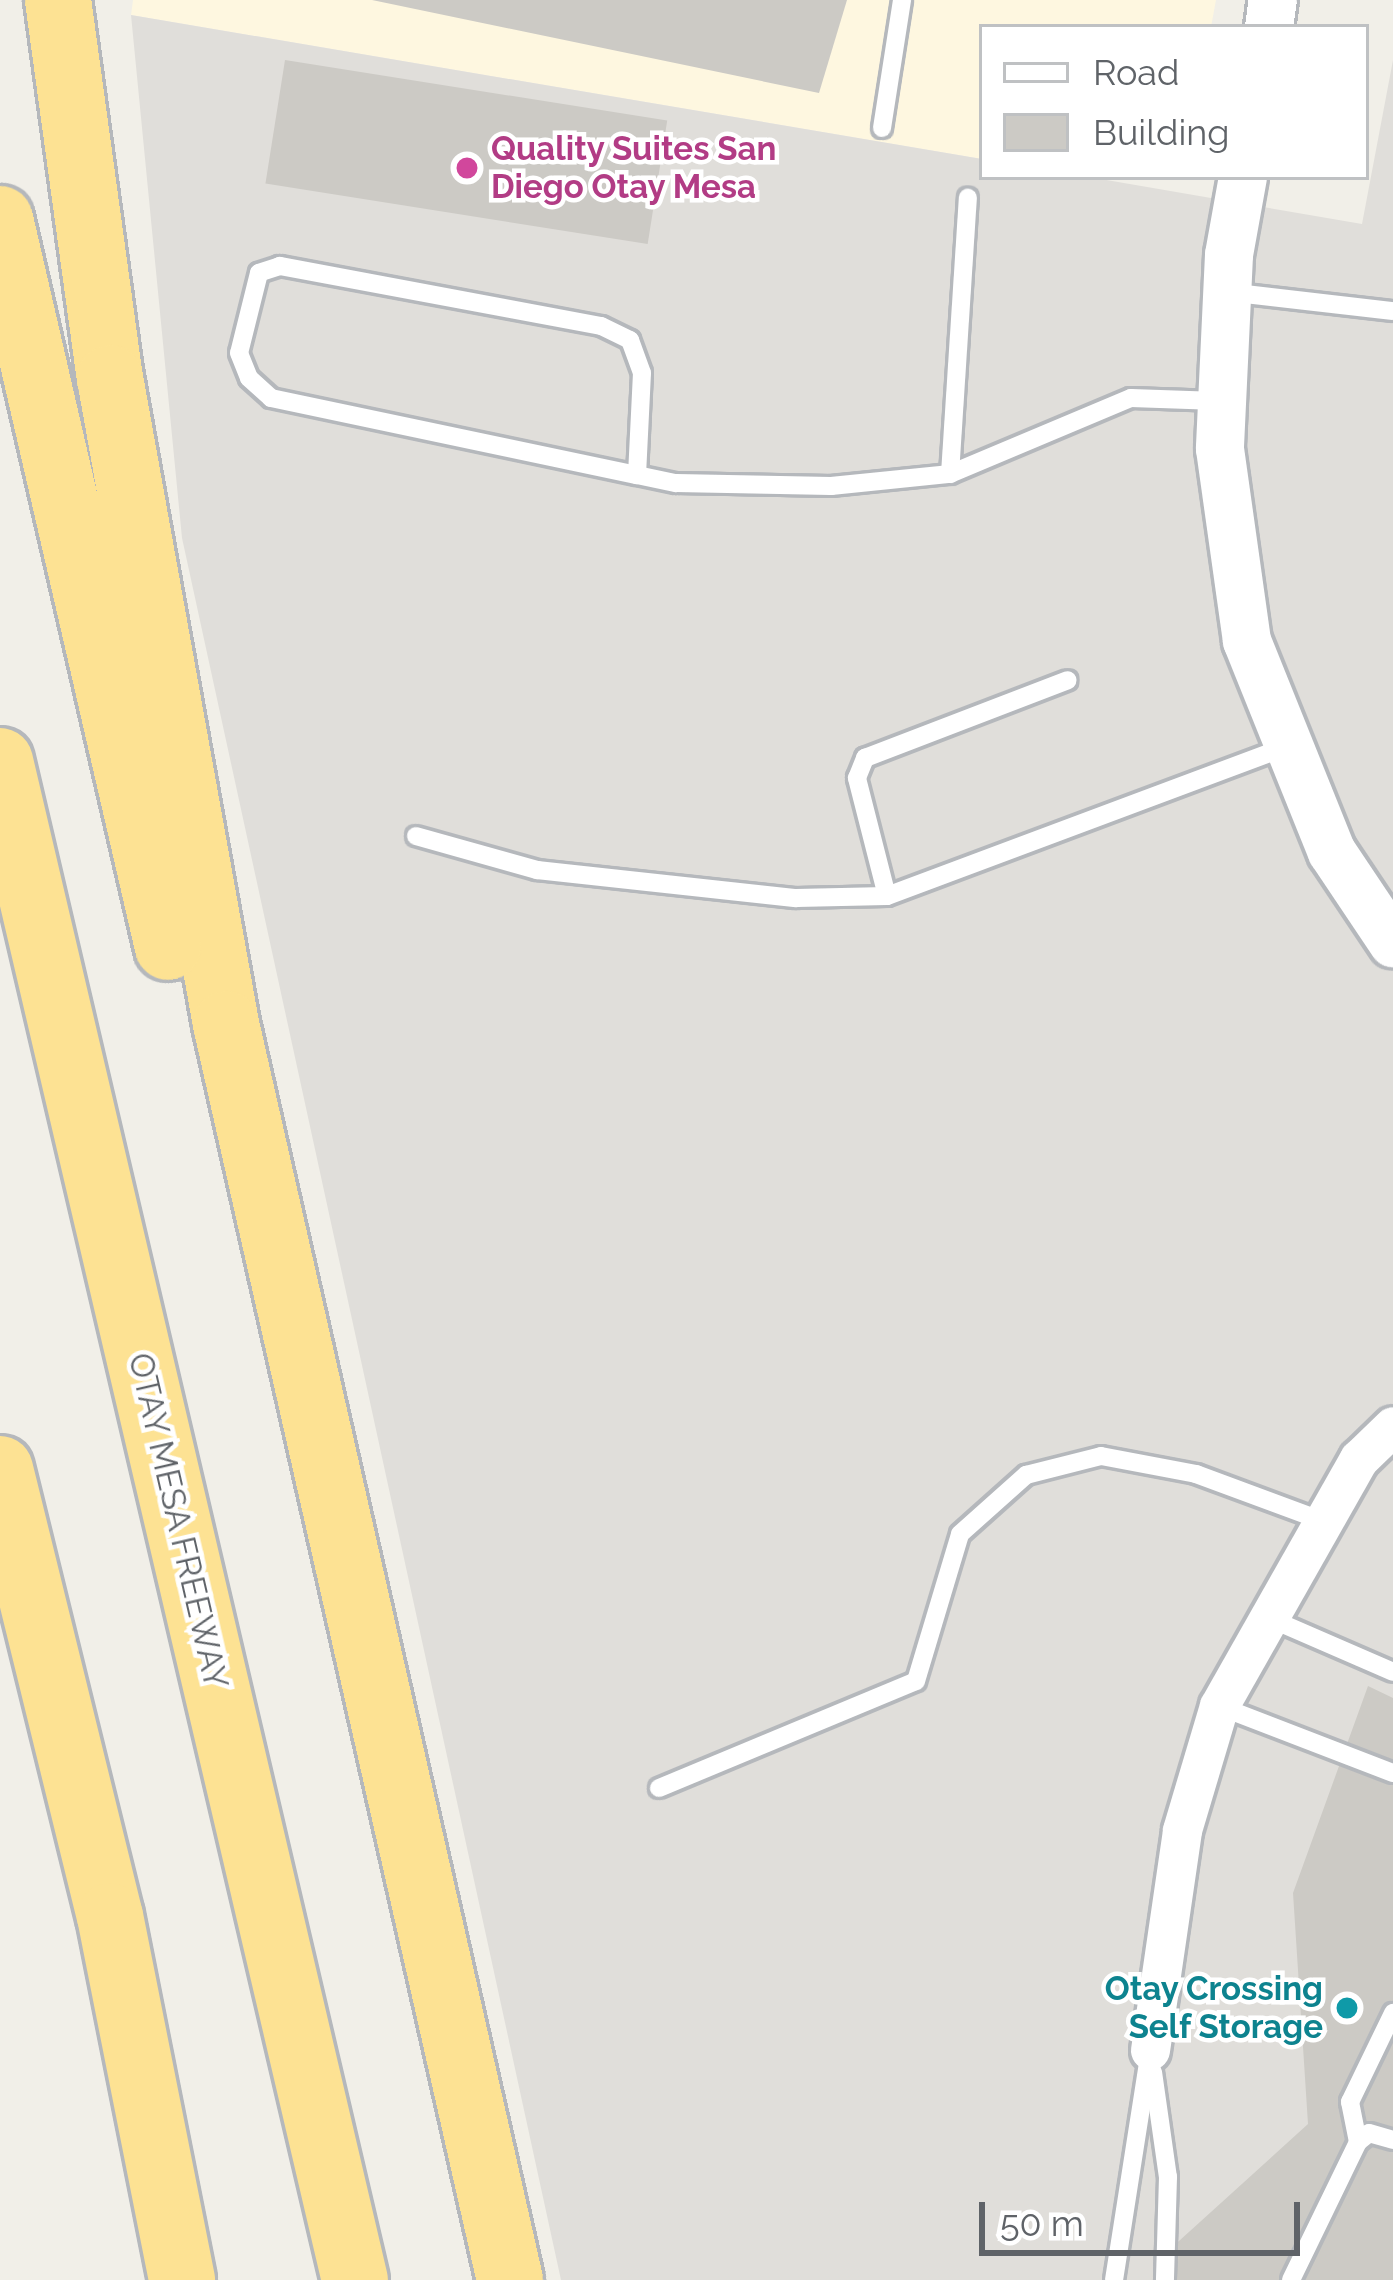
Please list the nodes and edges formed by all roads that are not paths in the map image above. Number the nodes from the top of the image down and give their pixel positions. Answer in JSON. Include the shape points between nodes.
{"nodes":[{"id":1,"x":58,"y":0,"type":"edge"},
{"id":2,"x":902,"y":0,"type":"edge"},
{"id":3,"x":882,"y":128,"type":"dead end"},
{"id":4,"x":1243,"y":180,"type":"edge"},
{"id":5,"x":968,"y":198,"type":"dead end"},
{"id":6,"x":0,"y":219,"type":"edge"},
{"id":7,"x":1228,"y":292,"type":"junction"},
{"id":8,"x":1393,"y":311,"type":"edge"},
{"id":9,"x":1222,"y":401,"type":"junction"},
{"id":10,"x":950,"y":474,"type":"junction"},
{"id":11,"x":637,"y":475,"type":"junction"},
{"id":12,"x":1068,"y":680,"type":"dead end"},
{"id":13,"x":1289,"y":746,"type":"junction"},
{"id":14,"x":0,"y":761,"type":"edge"},
{"id":15,"x":416,"y":836,"type":"dead end"},
{"id":16,"x":887,"y":896,"type":"junction"},
{"id":17,"x":1393,"y":943,"type":"edge"},
{"id":18,"x":1393,"y":1426,"type":"edge"},
{"id":19,"x":0,"y":1469,"type":"edge"},
{"id":20,"x":327,"y":1492,"type":"junction"},
{"id":21,"x":1323,"y":1521,"type":"junction"},
{"id":22,"x":1269,"y":1618,"type":"junction"},
{"id":23,"x":0,"y":1645,"type":"edge"},
{"id":24,"x":1393,"y":1672,"type":"edge"},
{"id":25,"x":1219,"y":1706,"type":"junction"},
{"id":26,"x":1393,"y":1773,"type":"edge"},
{"id":27,"x":659,"y":1788,"type":"dead end"},
{"id":28,"x":110,"y":1916,"type":"junction"},
{"id":29,"x":1393,"y":2013,"type":"edge"},
{"id":30,"x":1150,"y":2050,"type":"junction"},
{"id":31,"x":1393,"y":2140,"type":"edge"},
{"id":32,"x":1358,"y":2142,"type":"junction"},
{"id":33,"x":182,"y":2280,"type":"edge"},
{"id":34,"x":356,"y":2280,"type":"edge"},
{"id":35,"x":510,"y":2280,"type":"edge"},
{"id":36,"x":1114,"y":2280,"type":"edge"},
{"id":37,"x":1165,"y":2280,"type":"edge"},
{"id":38,"x":1291,"y":2280,"type":"edge"}],
"edges":[{"from":1,"to":20,"type":"highway","via":[[106,356],[171,731],[226,1024],[315,1395]]},
{"from":2,"to":3,"type":"lane"},
{"from":4,"to":7,"type":"street"},
{"from":5,"to":10,"type":"lane"},
{"from":6,"to":20,"type":"highway","via":[[167,944],[291,1404]]},
{"from":7,"to":8,"type":"lane"},
{"from":7,"to":9,"type":"street"},
{"from":9,"to":10,"type":"lane","via":[[1131,398]]},
{"from":9,"to":13,"type":"street","via":[[1220,449],[1247,641]]},
{"from":10,"to":11,"type":"lane","via":[[831,486]]},
{"from":11,"to":11,"type":"lane","via":[[271,398],[249,378],[239,353],[259,273],[280,266],[601,326],[630,340],[642,373]]},
{"from":12,"to":16,"type":"lane","via":[[865,758],[857,778]]},
{"from":13,"to":16,"type":"lane"},
{"from":13,"to":17,"type":"street","via":[[1332,852]]},
{"from":14,"to":34,"type":"highway","name":"OTAY MESA FREEWAY"},
{"from":15,"to":16,"type":"lane","via":[[537,870],[796,898]]},
{"from":18,"to":21,"type":"street","via":[[1359,1459]]},
{"from":19,"to":28,"type":"highway"},
{"from":20,"to":35,"type":"highway"},
{"from":21,"to":22,"type":"street"},
{"from":21,"to":27,"type":"lane","via":[[1196,1474],[1101,1456],[1026,1475],[960,1534],[916,1681]]},
{"from":22,"to":24,"type":"lane"},
{"from":22,"to":25,"type":"street"},
{"from":23,"to":28,"type":"highway"},
{"from":25,"to":26,"type":"lane","via":[[1314,1736]]},
{"from":25,"to":30,"type":"street","via":[[1181,1830]]},
{"from":28,"to":33,"type":"highway"},
{"from":29,"to":32,"type":"lane","via":[[1350,2102]]},
{"from":30,"to":36,"type":"lane"},
{"from":30,"to":37,"type":"lane","via":[[1168,2177]]},
{"from":31,"to":32,"type":"lane","via":[[1370,2133]]},
{"from":32,"to":38,"type":"lane"}]}
